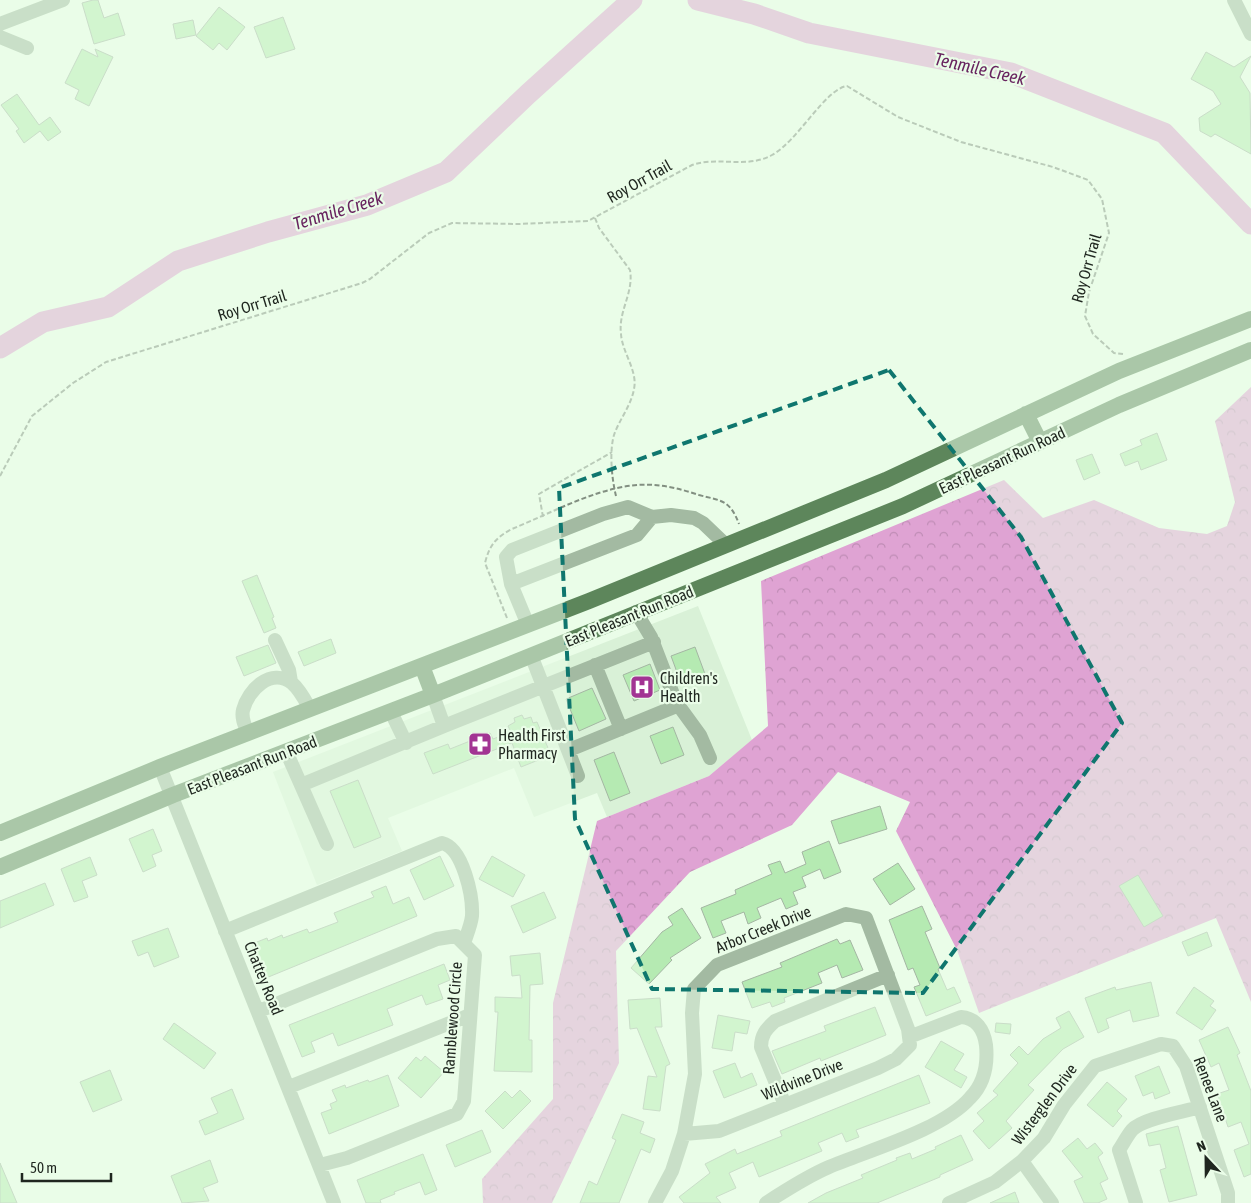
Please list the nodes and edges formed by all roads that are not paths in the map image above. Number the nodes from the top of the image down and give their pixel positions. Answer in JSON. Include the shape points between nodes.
{"nodes":[{"id":1,"x":63,"y":0,"type":"edge"},
{"id":2,"x":1234,"y":0,"type":"edge"},
{"id":3,"x":0,"y":24,"type":"edge"},
{"id":4,"x":1251,"y":34,"type":"edge"},
{"id":5,"x":0,"y":37,"type":"edge"},
{"id":6,"x":27,"y":48,"type":"dead end"},
{"id":7,"x":1251,"y":319,"type":"edge"},
{"id":8,"x":1246,"y":352,"type":"edge"},
{"id":9,"x":1026,"y":414,"type":"junction"},
{"id":10,"x":1040,"y":442,"type":"junction"},
{"id":11,"x":652,"y":517,"type":"junction"},
{"id":12,"x":726,"y":545,"type":"junction"},
{"id":13,"x":737,"y":571,"type":"junction"},
{"id":14,"x":511,"y":584,"type":"junction"},
{"id":15,"x":636,"y":612,"type":"junction"},
{"id":16,"x":528,"y":624,"type":"junction"},
{"id":17,"x":275,"y":640,"type":"dead end"},
{"id":18,"x":654,"y":642,"type":"junction"},
{"id":19,"x":531,"y":655,"type":"junction"},
{"id":20,"x":595,"y":665,"type":"junction"},
{"id":21,"x":422,"y":666,"type":"junction"},
{"id":22,"x":291,"y":682,"type":"junction"},
{"id":23,"x":544,"y":686,"type":"junction"},
{"id":24,"x":433,"y":696,"type":"junction"},
{"id":25,"x":679,"y":705,"type":"junction"},
{"id":26,"x":310,"y":709,"type":"junction"},
{"id":27,"x":391,"y":712,"type":"junction"},
{"id":28,"x":444,"y":726,"type":"junction"},
{"id":29,"x":621,"y":729,"type":"junction"},
{"id":30,"x":248,"y":733,"type":"junction"},
{"id":31,"x":406,"y":743,"type":"junction"},
{"id":32,"x":569,"y":750,"type":"junction"},
{"id":33,"x":286,"y":752,"type":"junction"},
{"id":34,"x":710,"y":758,"type":"dead end"},
{"id":35,"x":160,"y":767,"type":"junction"},
{"id":36,"x":578,"y":776,"type":"dead end"},
{"id":37,"x":302,"y":785,"type":"junction"},
{"id":38,"x":173,"y":795,"type":"junction"},
{"id":39,"x":0,"y":833,"type":"edge"},
{"id":40,"x":327,"y":844,"type":"dead end"},
{"id":41,"x":0,"y":867,"type":"edge"},
{"id":42,"x":225,"y":931,"type":"junction"},
{"id":43,"x":464,"y":943,"type":"junction"},
{"id":44,"x":888,"y":975,"type":"junction"},
{"id":45,"x":259,"y":1011,"type":"junction"},
{"id":46,"x":470,"y":1015,"type":"junction"},
{"id":47,"x":909,"y":1033,"type":"junction"},
{"id":48,"x":1173,"y":1046,"type":"joint"},
{"id":49,"x":289,"y":1087,"type":"junction"},
{"id":50,"x":785,"y":1105,"type":"junction"},
{"id":51,"x":1200,"y":1107,"type":"junction"},
{"id":52,"x":684,"y":1134,"type":"junction"},
{"id":53,"x":1022,"y":1161,"type":"junction"},
{"id":54,"x":320,"y":1165,"type":"junction"},
{"id":55,"x":955,"y":1202,"type":"edge"},
{"id":56,"x":334,"y":1203,"type":"edge"},
{"id":57,"x":655,"y":1203,"type":"edge"},
{"id":58,"x":766,"y":1203,"type":"edge"},
{"id":59,"x":1052,"y":1203,"type":"edge"},
{"id":60,"x":1136,"y":1203,"type":"edge"},
{"id":61,"x":1228,"y":1203,"type":"edge"}],
"edges":[{"from":1,"to":3,"type":"street"},
{"from":2,"to":4,"type":"street"},
{"from":5,"to":6,"type":"street"},
{"from":7,"to":9,"type":"main road","name":"East Pleasant Run Road","via":[[1119,372]]},
{"from":8,"to":10,"type":"main road","name":"East Pleasant Run Road"},
{"from":9,"to":10,"type":"main road"},
{"from":9,"to":12,"type":"main road","name":"East Pleasant Run Road","via":[[886,480]]},
{"from":10,"to":13,"type":"main road","name":"East Pleasant Run Road","via":[[903,506]]},
{"from":11,"to":12,"type":"street","via":[[671,514],[694,518]]},
{"from":11,"to":14,"type":"street","via":[[637,535]]},
{"from":11,"to":14,"type":"street","via":[[628,507],[619,508],[512,550],[506,557]]},
{"from":12,"to":13,"type":"main road"},
{"from":12,"to":16,"type":"main road","name":"East Pleasant Run Road"},
{"from":13,"to":15,"type":"main road","name":"East Pleasant Run Road"},
{"from":14,"to":16,"type":"street"},
{"from":15,"to":18,"type":"street"},
{"from":15,"to":19,"type":"main road","name":"East Pleasant Run Road"},
{"from":16,"to":21,"type":"main road","name":"East Pleasant Run Road"},
{"from":17,"to":22,"type":"street"},
{"from":18,"to":20,"type":"street"},
{"from":18,"to":25,"type":"street"},
{"from":19,"to":23,"type":"street"},
{"from":19,"to":24,"type":"main road","name":"East Pleasant Run Road"},
{"from":20,"to":23,"type":"street"},
{"from":20,"to":29,"type":"street"},
{"from":21,"to":24,"type":"main road"},
{"from":21,"to":26,"type":"main road","name":"East Pleasant Run Road"},
{"from":22,"to":26,"type":"street"},
{"from":22,"to":30,"type":"street","via":[[282,678],[268,679],[254,689],[243,711],[242,719]]},
{"from":23,"to":28,"type":"street"},
{"from":23,"to":32,"type":"street"},
{"from":24,"to":27,"type":"main road","name":"East Pleasant Run Road"},
{"from":24,"to":28,"type":"street"},
{"from":25,"to":29,"type":"street"},
{"from":25,"to":34,"type":"street","via":[[700,735]]},
{"from":26,"to":30,"type":"main road","name":"East Pleasant Run Road"},
{"from":27,"to":31,"type":"street"},
{"from":27,"to":33,"type":"main road","name":"East Pleasant Run Road"},
{"from":28,"to":31,"type":"street"},
{"from":29,"to":32,"type":"street"},
{"from":30,"to":35,"type":"main road","name":"East Pleasant Run Road"},
{"from":31,"to":37,"type":"street"},
{"from":32,"to":36,"type":"street"},
{"from":33,"to":37,"type":"street"},
{"from":33,"to":38,"type":"main road","name":"East Pleasant Run Road"},
{"from":35,"to":38,"type":"street","name":"Chattey Road"},
{"from":35,"to":39,"type":"main road","name":"East Pleasant Run Road"},
{"from":37,"to":40,"type":"street"},
{"from":38,"to":41,"type":"main road","name":"East Pleasant Run Road"},
{"from":38,"to":42,"type":"street","name":"Chattey Road"},
{"from":42,"to":43,"type":"street","via":[[442,843],[456,852],[471,900],[472,917]]},
{"from":42,"to":45,"type":"street","name":"Chattey Road"},
{"from":43,"to":45,"type":"street","name":"Ramblewood Circle","via":[[456,936],[437,939]]},
{"from":43,"to":46,"type":"street","name":"Ramblewood Circle","via":[[474,955]]},
{"from":44,"to":47,"type":"street","name":"Arbor Creek Drive"},
{"from":44,"to":50,"type":"street","via":[[775,1020],[766,1029],[761,1047]]},
{"from":44,"to":52,"type":"street","name":"Arbor Creek Drive","via":[[866,918],[846,914],[717,965],[694,989],[695,1074]]},
{"from":45,"to":49,"type":"street","name":"Chattey Road"},
{"from":46,"to":49,"type":"street"},
{"from":46,"to":54,"type":"street","name":"Ramblewood Circle","via":[[464,1101],[457,1114],[347,1158]]},
{"from":47,"to":50,"type":"street","name":"Wildvine Drive","via":[[910,1045],[896,1059]]},
{"from":47,"to":58,"type":"street","via":[[961,1017],[976,1022],[986,1043],[988,1064],[972,1097],[926,1127],[827,1168]]},
{"from":48,"to":51,"type":"street","name":"Renee Lane","via":[[1186,1066]]},
{"from":48,"to":53,"type":"street","name":"Wisterglen Drive","via":[[1162,1044],[1144,1048],[1095,1066],[1064,1105],[1044,1138]]},
{"from":49,"to":54,"type":"street","name":"Chattey Road"},
{"from":50,"to":52,"type":"street","name":"Wildvine Drive","via":[[718,1131]]},
{"from":51,"to":60,"type":"street","via":[[1142,1124],[1128,1135],[1119,1150]]},
{"from":51,"to":61,"type":"street","name":"Renee Lane","via":[[1228,1193]]},
{"from":52,"to":57,"type":"street","name":"Arbor Creek Drive","via":[[672,1171]]},
{"from":53,"to":55,"type":"street","name":"Wisterglen Drive","via":[[994,1182]]},
{"from":53,"to":59,"type":"street"},
{"from":54,"to":56,"type":"street","name":"Chattey Road"}]}
